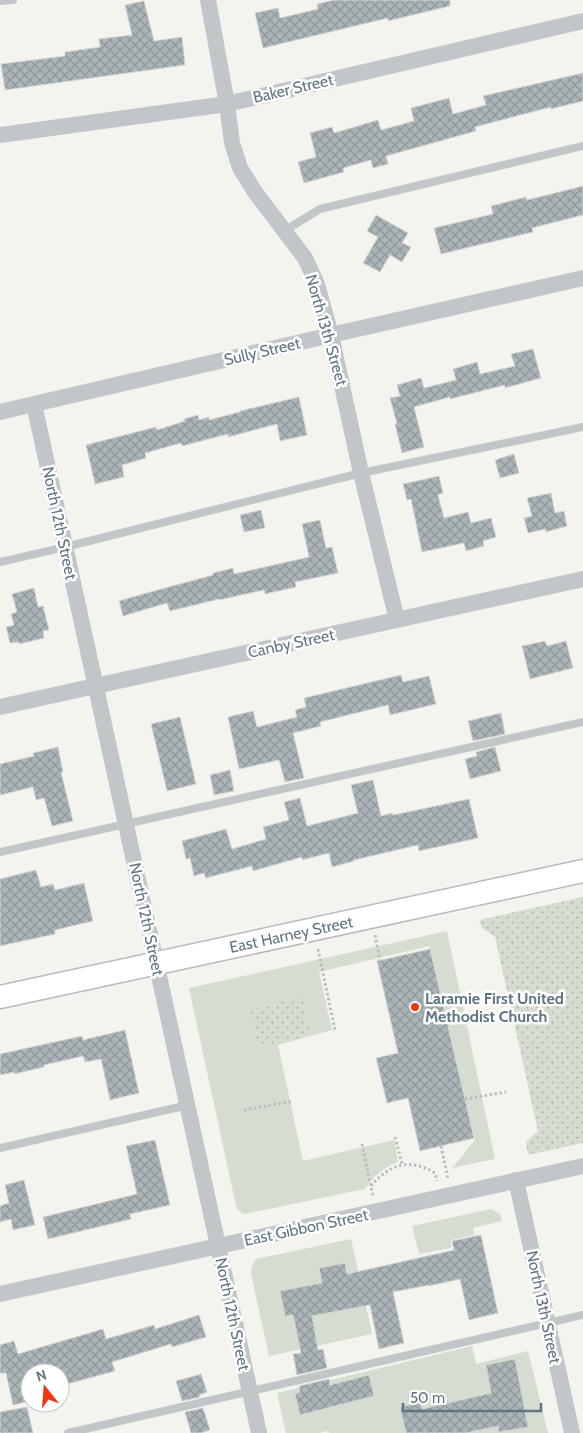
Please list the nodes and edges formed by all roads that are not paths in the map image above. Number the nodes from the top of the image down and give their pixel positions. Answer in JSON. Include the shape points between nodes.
{"nodes":[{"id":1,"x":14,"y":0,"type":"edge"},
{"id":2,"x":208,"y":0,"type":"edge"},
{"id":3,"x":0,"y":1,"type":"edge"},
{"id":4,"x":583,"y":21,"type":"edge"},
{"id":5,"x":227,"y":104,"type":"junction"},
{"id":6,"x":0,"y":135,"type":"edge"},
{"id":7,"x":583,"y":146,"type":"edge"},
{"id":8,"x":284,"y":231,"type":"junction"},
{"id":9,"x":583,"y":278,"type":"edge"},
{"id":10,"x":332,"y":334,"type":"junction"},
{"id":11,"x":34,"y":404,"type":"junction"},
{"id":12,"x":0,"y":412,"type":"edge"},
{"id":13,"x":583,"y":427,"type":"edge"},
{"id":14,"x":361,"y":473,"type":"junction"},
{"id":15,"x":65,"y":547,"type":"junction"},
{"id":16,"x":0,"y":562,"type":"edge"},
{"id":17,"x":583,"y":579,"type":"edge"},
{"id":18,"x":397,"y":620,"type":"junction"},
{"id":19,"x":96,"y":686,"type":"junction"},
{"id":20,"x":0,"y":708,"type":"edge"},
{"id":21,"x":583,"y":722,"type":"edge"},
{"id":22,"x":126,"y":824,"type":"junction"},
{"id":23,"x":0,"y":852,"type":"edge"},
{"id":24,"x":583,"y":871,"type":"edge"},
{"id":25,"x":156,"y":963,"type":"junction"},
{"id":26,"x":0,"y":997,"type":"edge"},
{"id":27,"x":188,"y":1105,"type":"junction"},
{"id":28,"x":0,"y":1148,"type":"edge"},
{"id":29,"x":583,"y":1166,"type":"edge"},
{"id":30,"x":516,"y":1180,"type":"junction"},
{"id":31,"x":218,"y":1246,"type":"junction"},
{"id":32,"x":0,"y":1294,"type":"edge"},
{"id":33,"x":583,"y":1315,"type":"edge"},
{"id":34,"x":548,"y":1323,"type":"junction"},
{"id":35,"x":250,"y":1391,"type":"junction"},
{"id":36,"x":68,"y":1433,"type":"edge"},
{"id":37,"x":260,"y":1433,"type":"edge"},
{"id":38,"x":572,"y":1433,"type":"edge"}],
"edges":[{"from":1,"to":3,"type":"lane"},
{"from":2,"to":5,"type":"street","name":"North 13th Street"},
{"from":4,"to":5,"type":"street","name":"Baker Street"},
{"from":5,"to":6,"type":"street","name":"Baker Street"},
{"from":5,"to":8,"type":"street","name":"North 13th Street","via":[[232,143],[240,168]]},
{"from":7,"to":8,"type":"lane","via":[[320,209]]},
{"from":8,"to":10,"type":"street","name":"North 13th Street","via":[[305,258],[317,284]]},
{"from":9,"to":10,"type":"street","name":"Sully Street"},
{"from":10,"to":11,"type":"street","name":"Sully Street"},
{"from":10,"to":14,"type":"street","name":"North 13th Street"},
{"from":11,"to":12,"type":"street","name":"Sully Street"},
{"from":11,"to":15,"type":"street","name":"North 12th Street"},
{"from":13,"to":14,"type":"lane"},
{"from":14,"to":15,"type":"lane"},
{"from":14,"to":18,"type":"street","name":"North 13th Street"},
{"from":15,"to":16,"type":"lane"},
{"from":15,"to":19,"type":"street","name":"North 12th Street"},
{"from":17,"to":18,"type":"street","name":"Canby Street"},
{"from":18,"to":19,"type":"street","name":"Canby Street"},
{"from":19,"to":20,"type":"street","name":"Canby Street"},
{"from":19,"to":22,"type":"street","name":"North 12th Street"},
{"from":21,"to":22,"type":"lane"},
{"from":22,"to":23,"type":"lane"},
{"from":22,"to":25,"type":"street","name":"North 12th Street"},
{"from":24,"to":25,"type":"main road","name":"East Harney Street"},
{"from":25,"to":26,"type":"main road","name":"East Harney Street"},
{"from":25,"to":27,"type":"street","name":"North 12th Street"},
{"from":27,"to":28,"type":"lane"},
{"from":27,"to":31,"type":"street","name":"North 12th Street"},
{"from":29,"to":30,"type":"street","name":"East Gibbon Street"},
{"from":30,"to":31,"type":"street","name":"East Gibbon Street"},
{"from":30,"to":34,"type":"street","name":"North 13th Street"},
{"from":31,"to":32,"type":"street","name":"East Gibbon Street"},
{"from":31,"to":35,"type":"street","name":"North 12th Street"},
{"from":33,"to":34,"type":"lane"},
{"from":34,"to":35,"type":"lane"},
{"from":34,"to":38,"type":"street","name":"North 13th Street"},
{"from":35,"to":36,"type":"lane"},
{"from":35,"to":37,"type":"street","name":"North 12th Street"}]}
